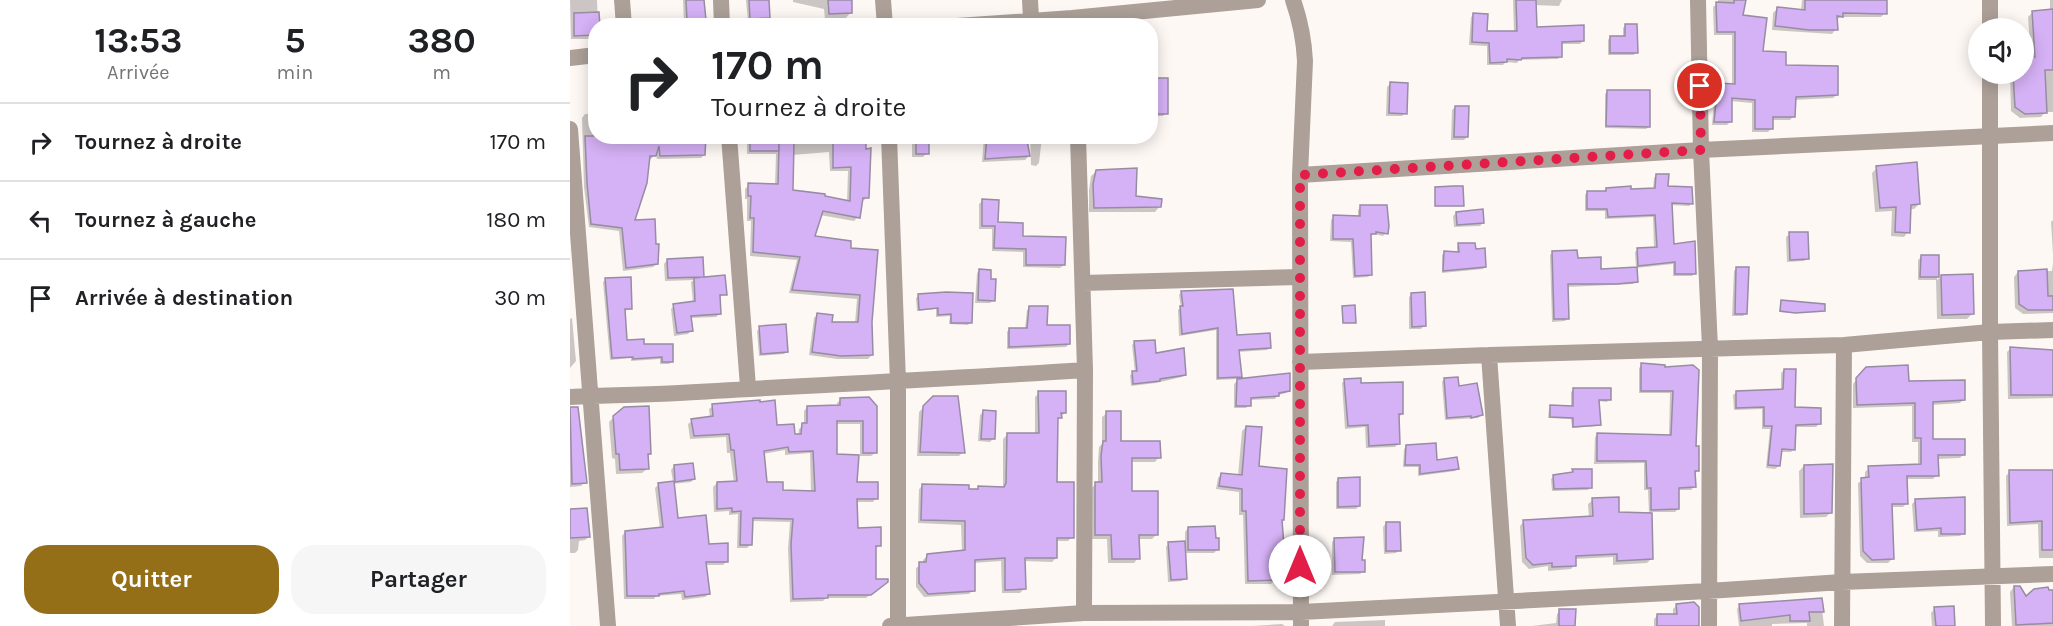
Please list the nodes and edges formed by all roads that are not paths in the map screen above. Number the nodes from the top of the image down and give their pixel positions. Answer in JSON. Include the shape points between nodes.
{"nodes":[{"id":1,"x":622,"y":0,"type":"edge"},
{"id":2,"x":721,"y":0,"type":"edge"},
{"id":3,"x":884,"y":0,"type":"edge"},
{"id":4,"x":1030,"y":0,"type":"edge"},
{"id":5,"x":1258,"y":0,"type":"edge"},
{"id":6,"x":1293,"y":0,"type":"edge"},
{"id":7,"x":1698,"y":0,"type":"edge"},
{"id":8,"x":1990,"y":0,"type":"edge"},
{"id":9,"x":623,"y":18,"type":"edge"},
{"id":10,"x":722,"y":18,"type":"edge"},
{"id":11,"x":885,"y":18,"type":"edge"},
{"id":12,"x":1031,"y":18,"type":"edge"},
{"id":13,"x":1107,"y":18,"type":"edge"},
{"id":14,"x":1990,"y":18,"type":"edge"},
{"id":15,"x":588,"y":56,"type":"edge"},
{"id":16,"x":570,"y":58,"type":"edge"},
{"id":17,"x":1990,"y":84,"type":"edge"},
{"id":18,"x":570,"y":129,"type":"edge"},
{"id":19,"x":2053,"y":133,"type":"edge"},
{"id":20,"x":1991,"y":135,"type":"junction"},
{"id":21,"x":730,"y":144,"type":"edge"},
{"id":22,"x":889,"y":144,"type":"edge"},
{"id":23,"x":1078,"y":144,"type":"edge"},
{"id":24,"x":1701,"y":150,"type":"junction"},
{"id":25,"x":1300,"y":175,"type":"junction"},
{"id":26,"x":1299,"y":277,"type":"junction"},
{"id":27,"x":1083,"y":283,"type":"junction"},
{"id":28,"x":2053,"y":330,"type":"edge"},
{"id":29,"x":1990,"y":332,"type":"junction"},
{"id":30,"x":1844,"y":345,"type":"junction"},
{"id":31,"x":1710,"y":348,"type":"junction"},
{"id":32,"x":1489,"y":355,"type":"junction"},
{"id":33,"x":1300,"y":362,"type":"junction"},
{"id":34,"x":1084,"y":370,"type":"junction"},
{"id":35,"x":898,"y":382,"type":"junction"},
{"id":36,"x":748,"y":387,"type":"junction"},
{"id":37,"x":591,"y":396,"type":"junction"},
{"id":38,"x":570,"y":398,"type":"edge"},
{"id":39,"x":2053,"y":573,"type":"edge"},
{"id":40,"x":1992,"y":576,"type":"junction"},
{"id":41,"x":1842,"y":582,"type":"junction"},
{"id":42,"x":1708,"y":591,"type":"junction"},
{"id":43,"x":1505,"y":600,"type":"junction"},
{"id":44,"x":1084,"y":613,"type":"junction"},
{"id":45,"x":1123,"y":619,"type":"edge"},
{"id":46,"x":1301,"y":619,"type":"edge"},
{"id":47,"x":1025,"y":621,"type":"edge"},
{"id":48,"x":608,"y":626,"type":"edge"},
{"id":49,"x":890,"y":626,"type":"edge"},
{"id":50,"x":898,"y":626,"type":"edge"},
{"id":51,"x":1508,"y":626,"type":"edge"},
{"id":52,"x":1709,"y":626,"type":"edge"},
{"id":53,"x":1842,"y":626,"type":"edge"},
{"id":54,"x":1993,"y":626,"type":"edge"}],
"edges":[{"from":1,"to":9,"type":"street"},
{"from":2,"to":10,"type":"street"},
{"from":3,"to":11,"type":"street"},
{"from":4,"to":12,"type":"street"},
{"from":5,"to":13,"type":"street"},
{"from":6,"to":25,"type":"street","via":[[1305,53]]},
{"from":7,"to":24,"type":"street"},
{"from":8,"to":14,"type":"street"},
{"from":15,"to":16,"type":"street"},
{"from":17,"to":20,"type":"street"},
{"from":18,"to":37,"type":"street"},
{"from":19,"to":20,"type":"street"},
{"from":20,"to":24,"type":"street"},
{"from":20,"to":29,"type":"street"},
{"from":21,"to":36,"type":"street"},
{"from":22,"to":35,"type":"street"},
{"from":23,"to":27,"type":"street"},
{"from":24,"to":25,"type":"street"},
{"from":24,"to":31,"type":"street"},
{"from":25,"to":26,"type":"street"},
{"from":26,"to":27,"type":"street"},
{"from":26,"to":33,"type":"street"},
{"from":27,"to":34,"type":"street"},
{"from":28,"to":29,"type":"street"},
{"from":29,"to":30,"type":"street"},
{"from":29,"to":40,"type":"street"},
{"from":30,"to":31,"type":"street"},
{"from":30,"to":41,"type":"street"},
{"from":31,"to":32,"type":"street"},
{"from":31,"to":42,"type":"street"},
{"from":32,"to":33,"type":"street"},
{"from":32,"to":43,"type":"street"},
{"from":33,"to":46,"type":"street"},
{"from":34,"to":35,"type":"street"},
{"from":34,"to":44,"type":"street"},
{"from":35,"to":36,"type":"street"},
{"from":35,"to":50,"type":"street"},
{"from":36,"to":37,"type":"street"},
{"from":37,"to":38,"type":"street"},
{"from":37,"to":48,"type":"street"},
{"from":39,"to":40,"type":"street"},
{"from":40,"to":41,"type":"street"},
{"from":40,"to":54,"type":"street"},
{"from":41,"to":42,"type":"street"},
{"from":41,"to":53,"type":"street"},
{"from":42,"to":43,"type":"street"},
{"from":42,"to":52,"type":"street"},
{"from":43,"to":46,"type":"street"},
{"from":43,"to":51,"type":"street"},
{"from":44,"to":45,"type":"street"},
{"from":44,"to":47,"type":"street"},
{"from":45,"to":46,"type":"street"},
{"from":47,"to":50,"type":"street"},
{"from":49,"to":50,"type":"street"}]}
